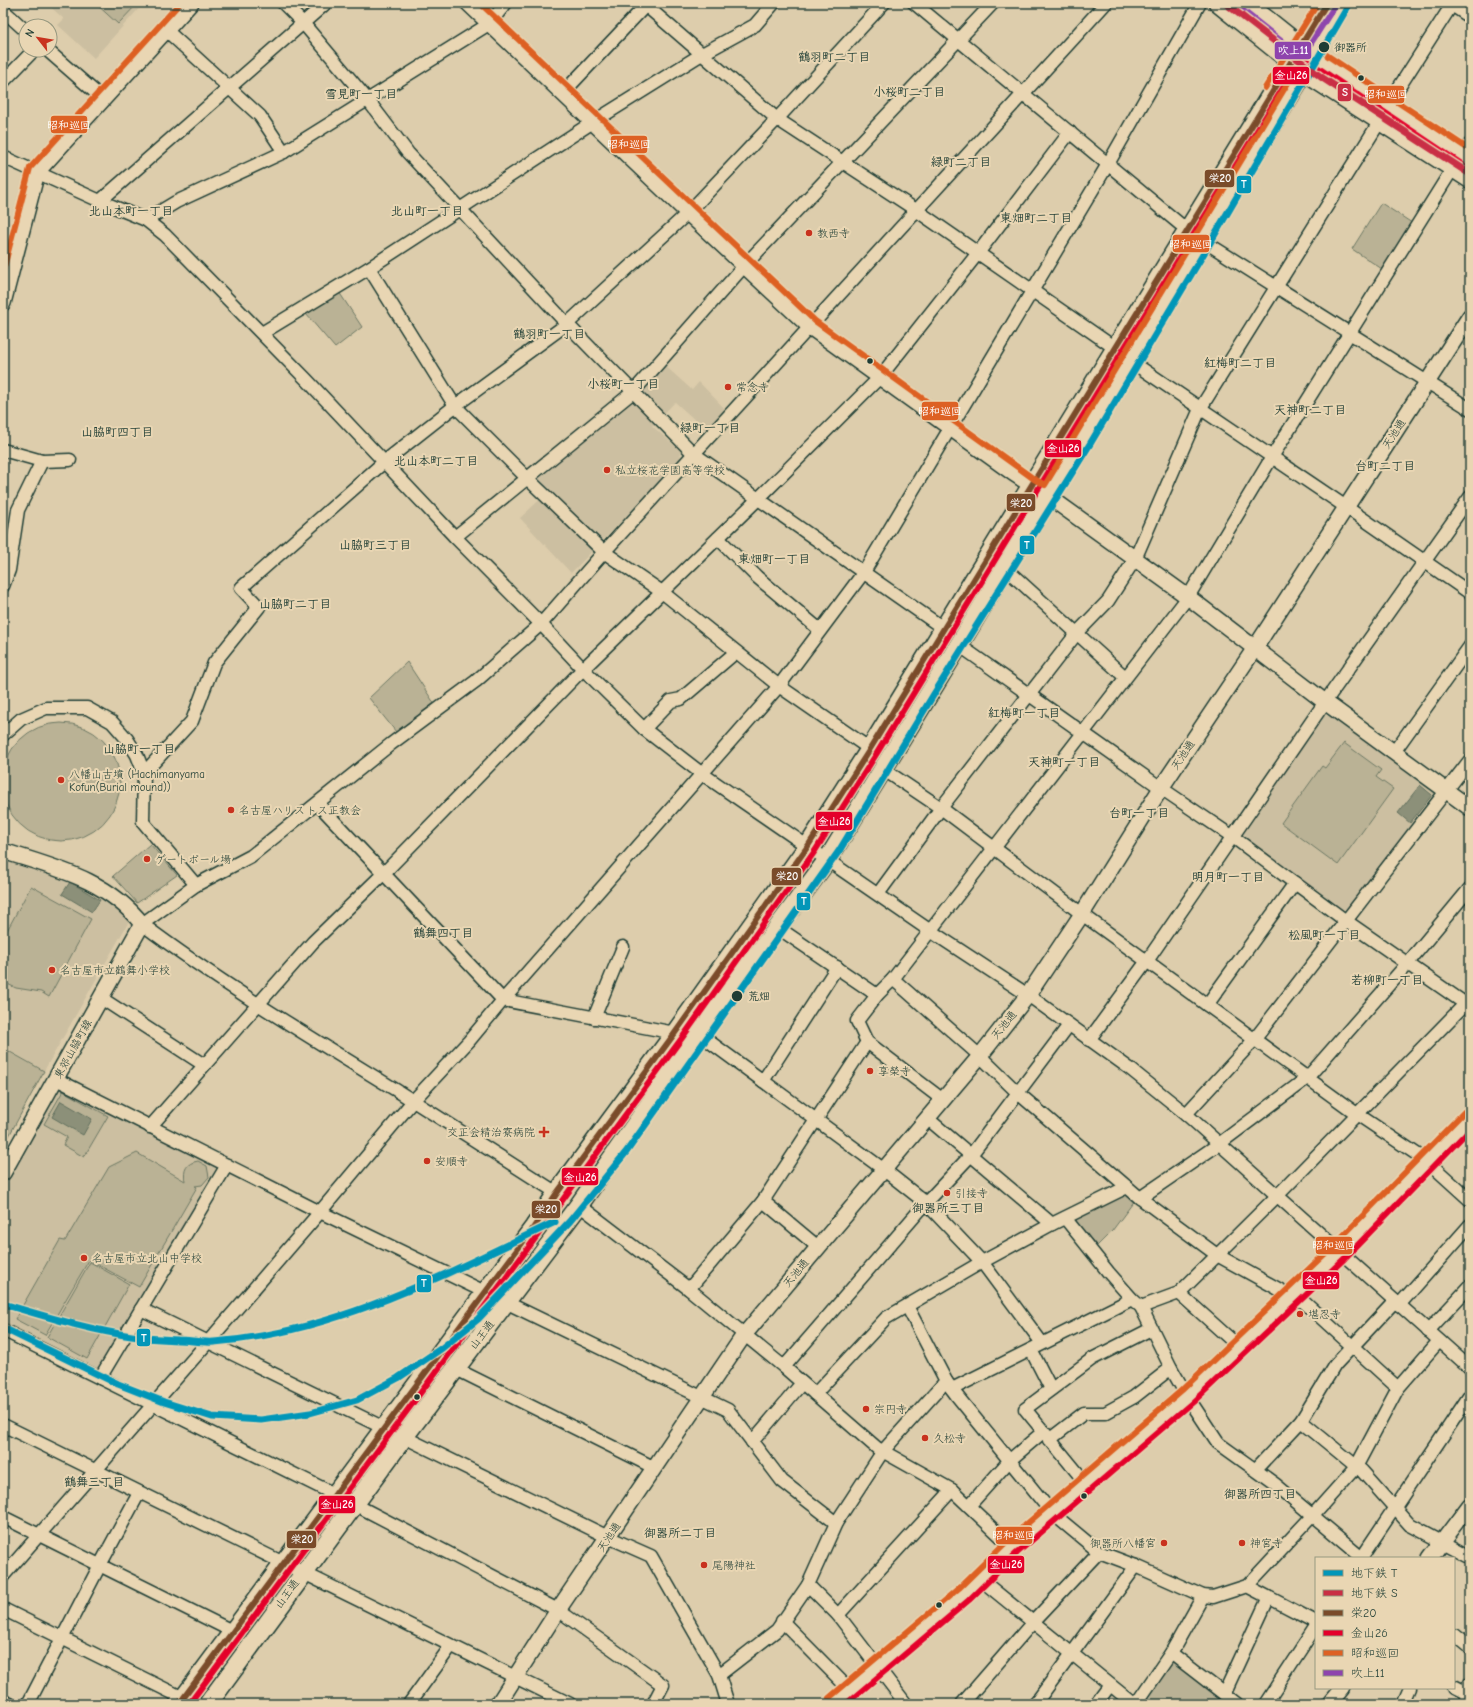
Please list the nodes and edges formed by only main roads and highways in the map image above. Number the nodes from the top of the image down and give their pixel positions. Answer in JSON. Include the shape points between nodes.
{"nodes":[{"id":1,"x":1218,"y":3,"type":"edge"},
{"id":2,"x":1246,"y":3,"type":"edge"},
{"id":3,"x":1326,"y":3,"type":"edge"},
{"id":4,"x":1342,"y":3,"type":"edge"},
{"id":5,"x":1306,"y":50,"type":"junction"},
{"id":6,"x":1298,"y":67,"type":"junction"},
{"id":7,"x":1384,"y":114,"type":"junction"},
{"id":8,"x":1464,"y":157,"type":"edge"},
{"id":9,"x":1470,"y":179,"type":"edge"},
{"id":10,"x":181,"y":1701,"type":"edge"},
{"id":11,"x":208,"y":1704,"type":"edge"}],
"edges":[{"from":1,"to":6,"type":"main road"},
{"from":2,"to":5,"type":"main road"},
{"from":3,"to":5,"type":"main road","name":"山王通"},
{"from":4,"to":5,"type":"main road","name":"山王通"},
{"from":5,"to":6,"type":"main road","name":"山王通"},
{"from":5,"to":7,"type":"main road"},
{"from":6,"to":7,"type":"main road"},
{"from":6,"to":10,"type":"main road","name":"山王通","via":[[1187,230],[808,846],[534,1227]]},
{"from":6,"to":11,"type":"main road","name":"山王通","via":[[1202,240],[828,859],[699,1034],[579,1205],[354,1504]]},
{"from":7,"to":8,"type":"main road"},
{"from":8,"to":9,"type":"main road"}]}
